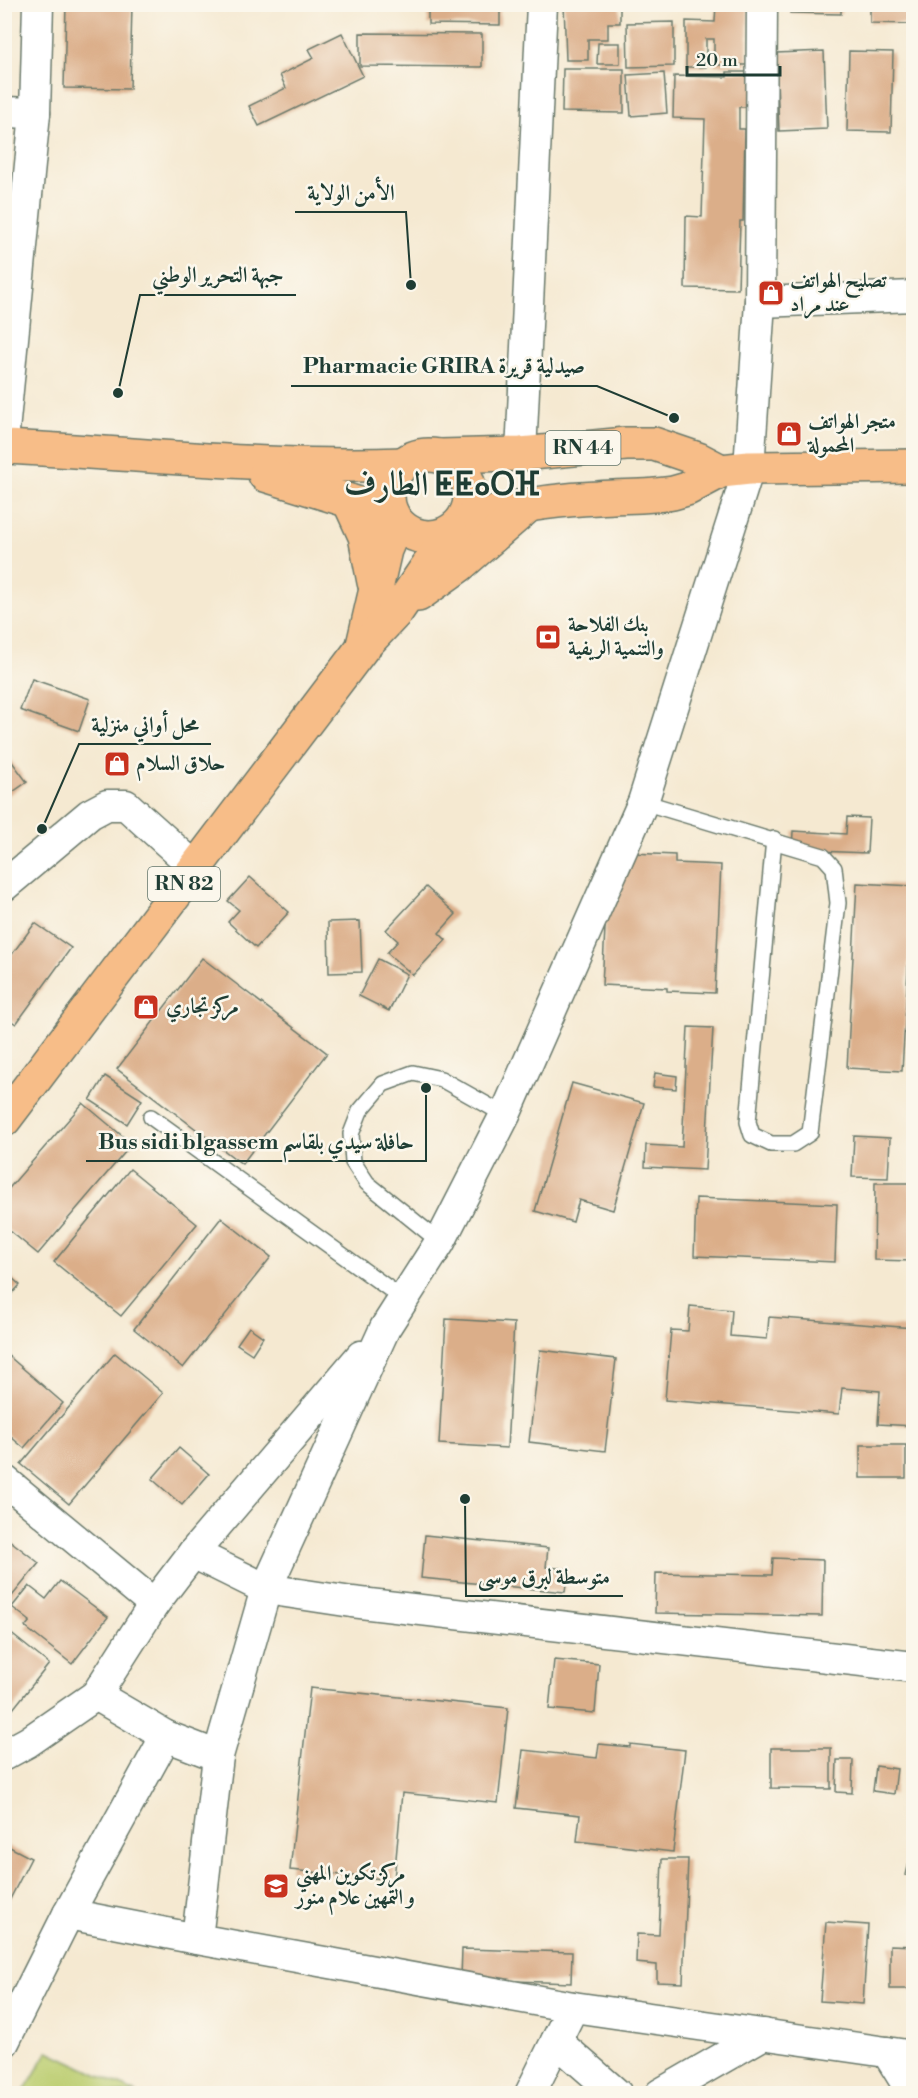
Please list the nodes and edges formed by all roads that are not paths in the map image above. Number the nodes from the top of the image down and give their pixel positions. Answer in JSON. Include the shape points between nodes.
{"nodes":[{"id":1,"x":38,"y":4,"type":"edge"},
{"id":2,"x":542,"y":4,"type":"edge"},
{"id":3,"x":762,"y":4,"type":"edge"},
{"id":4,"x":4,"y":112,"type":"edge"},
{"id":5,"x":35,"y":113,"type":"junction"},
{"id":6,"x":914,"y":296,"type":"edge"},
{"id":7,"x":760,"y":302,"type":"junction"},
{"id":8,"x":4,"y":431,"type":"edge"},
{"id":9,"x":4,"y":447,"type":"edge"},
{"id":10,"x":520,"y":454,"type":"junction"},
{"id":11,"x":440,"y":456,"type":"junction"},
{"id":12,"x":211,"y":461,"type":"junction"},
{"id":13,"x":403,"y":464,"type":"junction"},
{"id":14,"x":914,"y":466,"type":"edge"},
{"id":15,"x":735,"y":470,"type":"junction"},
{"id":16,"x":349,"y":501,"type":"junction"},
{"id":17,"x":531,"y":504,"type":"junction"},
{"id":18,"x":394,"y":518,"type":"junction"},
{"id":19,"x":456,"y":528,"type":"junction"},
{"id":20,"x":386,"y":602,"type":"junction"},
{"id":21,"x":644,"y":802,"type":"junction"},
{"id":22,"x":774,"y":839,"type":"junction"},
{"id":23,"x":196,"y":868,"type":"junction"},
{"id":24,"x":4,"y":886,"type":"edge"},
{"id":25,"x":505,"y":1115,"type":"junction"},
{"id":26,"x":151,"y":1118,"type":"dead end"},
{"id":27,"x":4,"y":1120,"type":"edge"},
{"id":28,"x":440,"y":1242,"type":"junction"},
{"id":29,"x":402,"y":1298,"type":"junction"},
{"id":30,"x":385,"y":1328,"type":"junction"},
{"id":31,"x":4,"y":1480,"type":"edge"},
{"id":32,"x":193,"y":1553,"type":"junction"},
{"id":33,"x":266,"y":1589,"type":"junction"},
{"id":34,"x":154,"y":1604,"type":"junction"},
{"id":35,"x":914,"y":1666,"type":"edge"},
{"id":36,"x":96,"y":1695,"type":"junction"},
{"id":37,"x":166,"y":1736,"type":"junction"},
{"id":38,"x":4,"y":1755,"type":"edge"},
{"id":39,"x":218,"y":1756,"type":"junction"},
{"id":40,"x":68,"y":1914,"type":"junction"},
{"id":41,"x":197,"y":1939,"type":"junction"},
{"id":42,"x":573,"y":2007,"type":"junction"},
{"id":43,"x":764,"y":2034,"type":"junction"},
{"id":44,"x":556,"y":2041,"type":"junction"},
{"id":45,"x":4,"y":2042,"type":"edge"},
{"id":46,"x":900,"y":2054,"type":"edge"},
{"id":47,"x":530,"y":2094,"type":"edge"},
{"id":48,"x":617,"y":2094,"type":"edge"},
{"id":49,"x":660,"y":2094,"type":"edge"},
{"id":50,"x":913,"y":2094,"type":"edge"}],
"edges":[{"from":1,"to":5,"type":"street"},
{"from":2,"to":10,"type":"street"},
{"from":3,"to":7,"type":"street"},
{"from":4,"to":5,"type":"street"},
{"from":5,"to":8,"type":"street"},
{"from":6,"to":7,"type":"street"},
{"from":7,"to":15,"type":"street"},
{"from":9,"to":12,"type":"main road"},
{"from":10,"to":11,"type":"main road","number":"RN 44"},
{"from":10,"to":15,"type":"main road","number":"RN 44","via":[[654,444]]},
{"from":11,"to":13,"type":"main road","via":[[426,455]]},
{"from":11,"to":19,"type":"main road","via":[[463,471],[469,484],[469,511]]},
{"from":12,"to":13,"type":"main road"},
{"from":12,"to":16,"type":"main road"},
{"from":13,"to":18,"type":"main road","via":[[388,489]]},
{"from":14,"to":15,"type":"main road","number":"RN 44"},
{"from":15,"to":17,"type":"main road","number":"RN 44","via":[[673,493]]},
{"from":15,"to":21,"type":"street"},
{"from":16,"to":18,"type":"main road"},
{"from":16,"to":20,"type":"main road"},
{"from":17,"to":19,"type":"main road","number":"RN 44","via":[[490,512]]},
{"from":17,"to":20,"type":"main road","via":[[460,565]]},
{"from":18,"to":19,"type":"main road","via":[[405,531],[428,538],[440,537]]},
{"from":18,"to":20,"type":"main road","number":"RN 82","via":[[385,550]]},
{"from":19,"to":20,"type":"main road","number":"RN 82"},
{"from":20,"to":23,"type":"main road","number":"RN 82","via":[[363,647]]},
{"from":21,"to":22,"type":"lane"},
{"from":21,"to":25,"type":"street"},
{"from":22,"to":22,"type":"lane","via":[[824,856],[834,868],[838,903],[810,1133],[794,1144],[771,1144],[752,1135],[748,1122]]},
{"from":23,"to":24,"type":"street","via":[[126,805],[107,806],[90,813]]},
{"from":23,"to":27,"type":"main road","number":"RN 82"},
{"from":25,"to":28,"type":"street"},
{"from":25,"to":28,"type":"lane","via":[[441,1079],[413,1073],[382,1084],[360,1111],[351,1134],[353,1162],[367,1183]]},
{"from":26,"to":29,"type":"lane"},
{"from":28,"to":29,"type":"street"},
{"from":29,"to":30,"type":"street"},
{"from":30,"to":32,"type":"street"},
{"from":30,"to":33,"type":"street"},
{"from":31,"to":34,"type":"street"},
{"from":32,"to":33,"type":"street"},
{"from":32,"to":34,"type":"street"},
{"from":33,"to":35,"type":"street"},
{"from":33,"to":39,"type":"street"},
{"from":34,"to":36,"type":"street"},
{"from":36,"to":37,"type":"street"},
{"from":36,"to":38,"type":"street"},
{"from":37,"to":39,"type":"street"},
{"from":37,"to":40,"type":"street"},
{"from":39,"to":41,"type":"street"},
{"from":40,"to":41,"type":"street"},
{"from":40,"to":45,"type":"street"},
{"from":41,"to":42,"type":"street"},
{"from":42,"to":43,"type":"street"},
{"from":42,"to":44,"type":"street"},
{"from":43,"to":46,"type":"street"},
{"from":43,"to":49,"type":"street"},
{"from":44,"to":47,"type":"street"},
{"from":44,"to":48,"type":"street"},
{"from":46,"to":50,"type":"street"}]}
